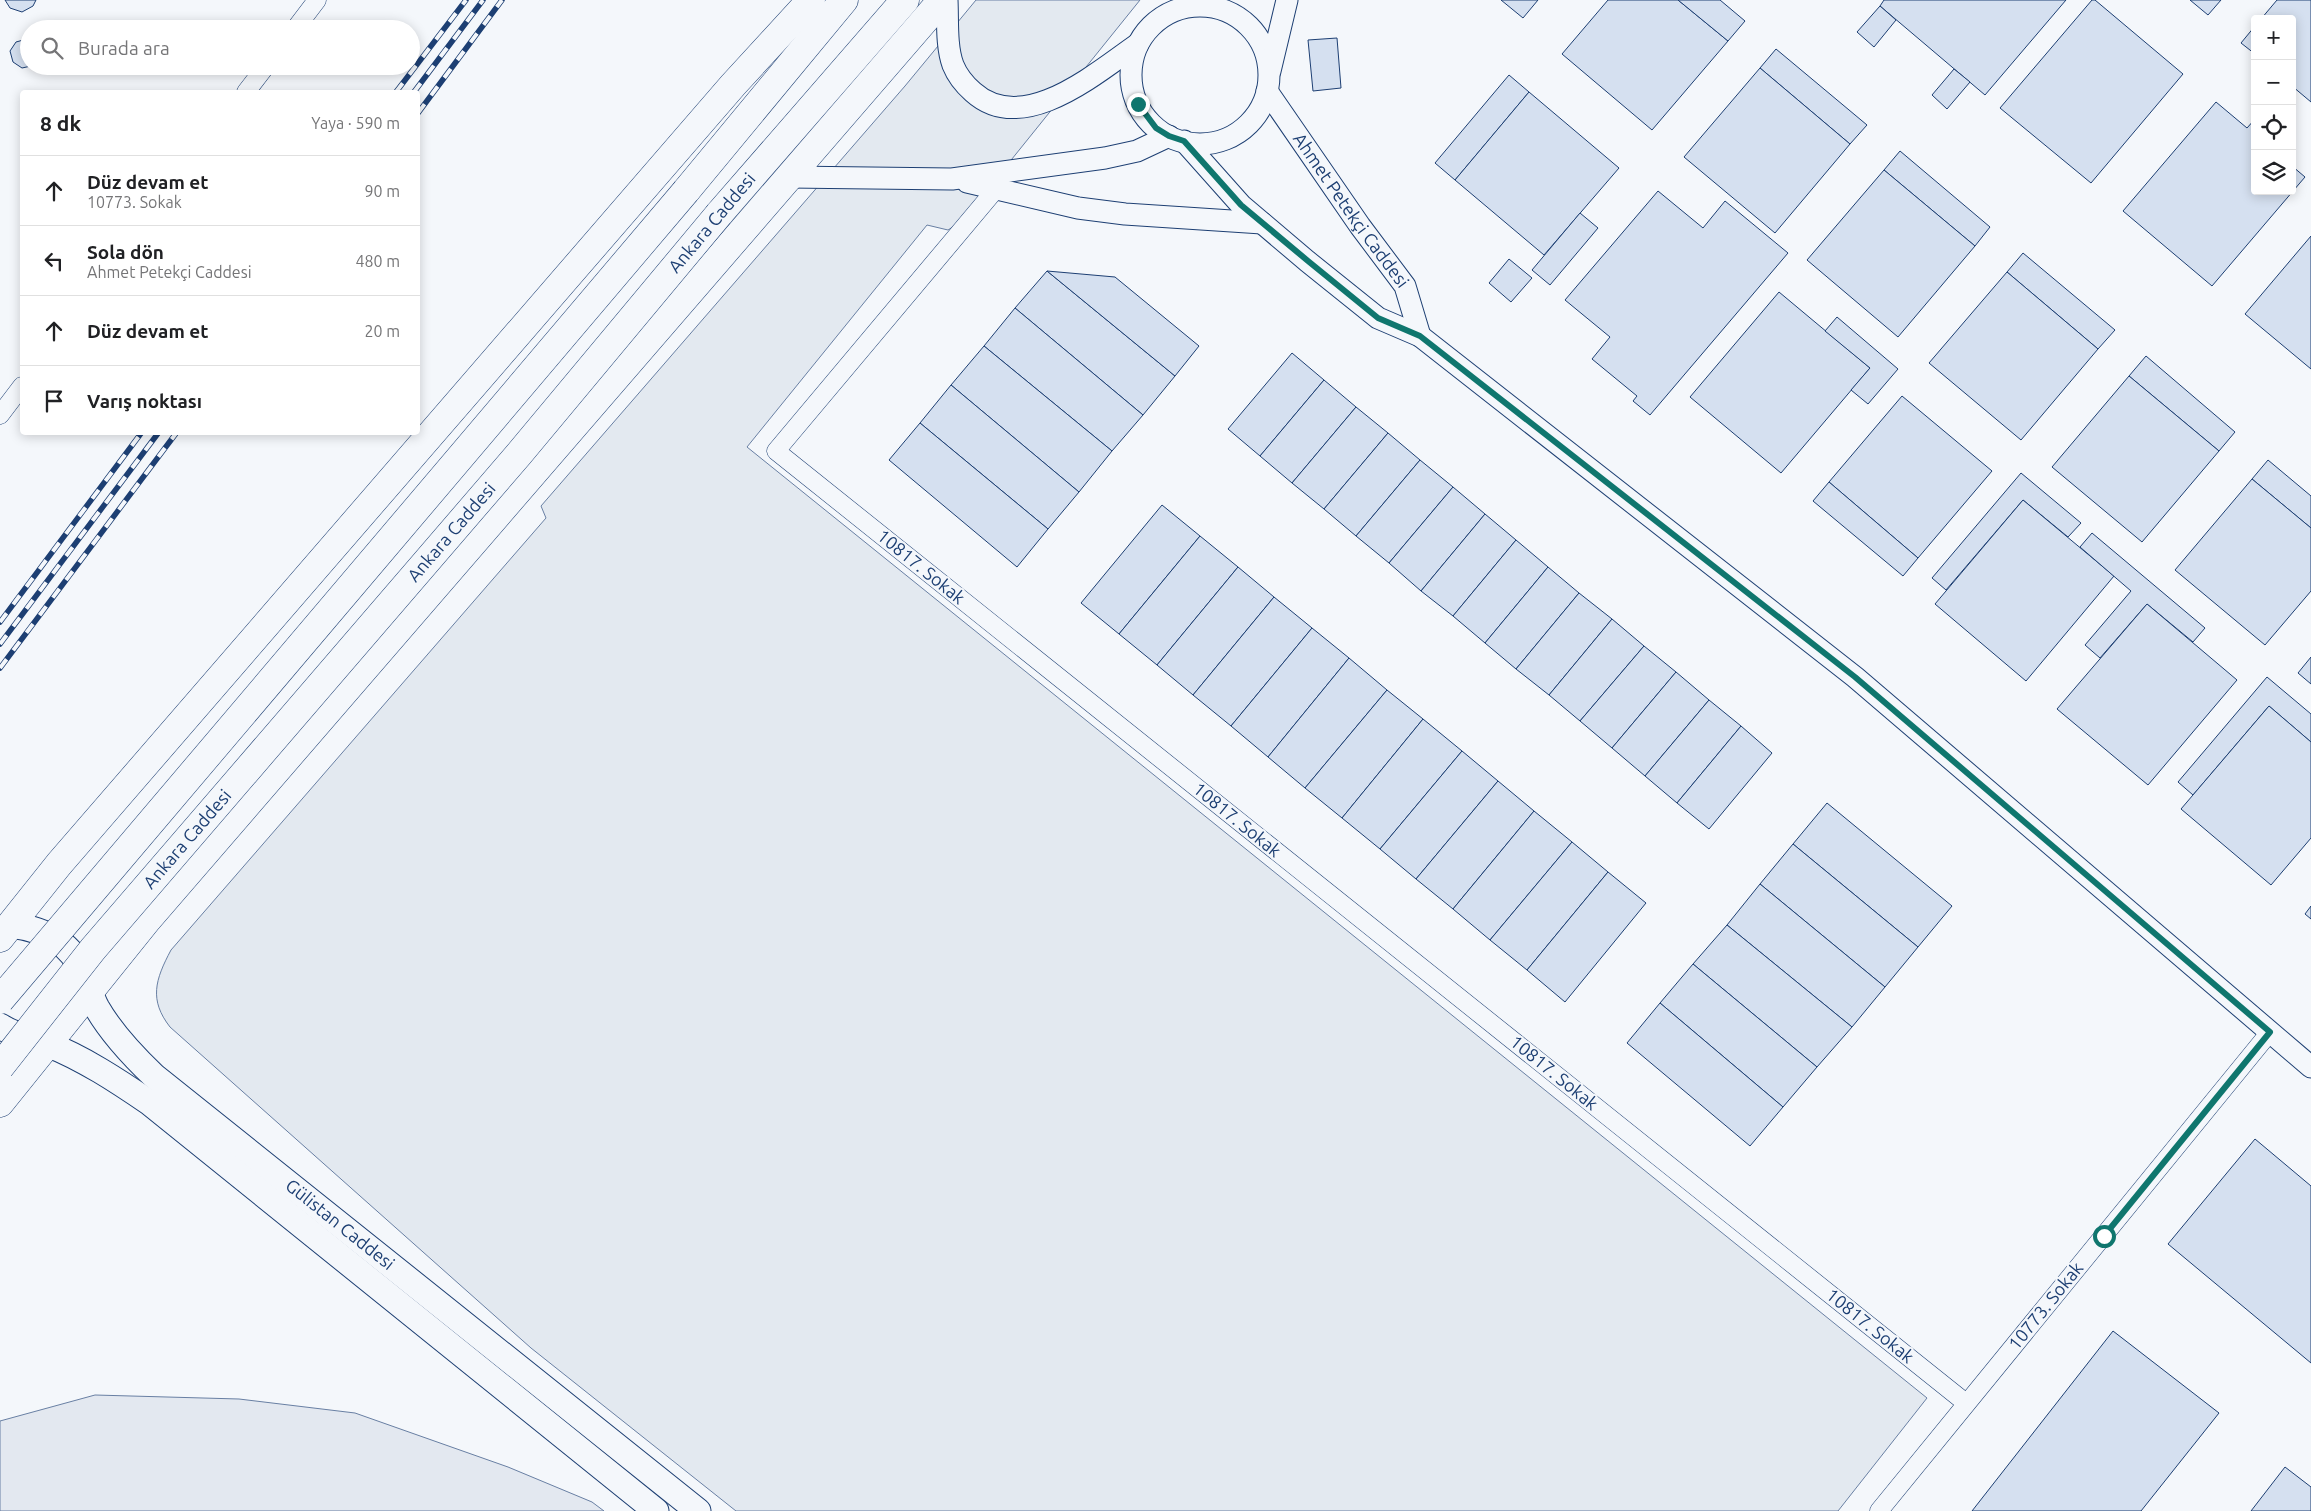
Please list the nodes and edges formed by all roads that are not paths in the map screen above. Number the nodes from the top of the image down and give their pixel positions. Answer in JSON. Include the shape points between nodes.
{"nodes":[{"id":1,"x":317,"y":0,"type":"edge"},
{"id":2,"x":811,"y":0,"type":"edge"},
{"id":3,"x":844,"y":0,"type":"edge"},
{"id":4,"x":905,"y":0,"type":"edge"},
{"id":5,"x":942,"y":0,"type":"edge"},
{"id":6,"x":947,"y":0,"type":"edge"},
{"id":7,"x":1287,"y":0,"type":"edge"},
{"id":8,"x":1175,"y":6,"type":"edge"},
{"id":9,"x":302,"y":20,"type":"edge"},
{"id":10,"x":1138,"y":44,"type":"junction"},
{"id":11,"x":259,"y":75,"type":"edge"},
{"id":12,"x":1268,"y":84,"type":"junction"},
{"id":13,"x":248,"y":90,"type":"edge"},
{"id":14,"x":1176,"y":139,"type":"junction"},
{"id":15,"x":789,"y":177,"type":"junction"},
{"id":16,"x":952,"y":179,"type":"junction"},
{"id":17,"x":996,"y":189,"type":"junction"},
{"id":18,"x":1262,"y":223,"type":"junction"},
{"id":19,"x":1420,"y":336,"type":"junction"},
{"id":20,"x":20,"y":389,"type":"edge"},
{"id":21,"x":0,"y":416,"type":"edge"},
{"id":22,"x":4,"y":929,"type":"edge"},
{"id":23,"x":89,"y":992,"type":"junction"},
{"id":24,"x":0,"y":1000,"type":"edge"},
{"id":25,"x":0,"y":1026,"type":"edge"},
{"id":26,"x":2270,"y":1032,"type":"junction"},
{"id":27,"x":46,"y":1044,"type":"junction"},
{"id":28,"x":0,"y":1067,"type":"edge"},
{"id":29,"x":2311,"y":1067,"type":"edge"},
{"id":30,"x":0,"y":1103,"type":"edge"},
{"id":31,"x":1966,"y":1403,"type":"junction"},
{"id":32,"x":656,"y":1511,"type":"edge"},
{"id":33,"x":698,"y":1511,"type":"edge"},
{"id":34,"x":1879,"y":1511,"type":"edge"}],
"edges":[{"from":1,"to":9,"type":"street"},
{"from":2,"to":22,"type":"highway","via":[[733,85]]},
{"from":3,"to":24,"type":"highway","bridge":true},
{"from":4,"to":28,"type":"highway","name":"Ankara Caddesi","bridge":true,"via":[[718,214],[513,462],[94,949]]},
{"from":5,"to":15,"type":"highway"},
{"from":6,"to":10,"type":"street","via":[[953,64],[965,84],[984,101],[1031,107],[1082,84]]},
{"from":7,"to":12,"type":"street"},
{"from":8,"to":10,"type":"street"},
{"from":8,"to":12,"type":"street","via":[[1201,6],[1231,13],[1244,22],[1263,46]]},
{"from":10,"to":14,"type":"street","via":[[1131,74],[1135,96],[1146,117]]},
{"from":11,"to":13,"type":"street"},
{"from":12,"to":14,"type":"street","via":[[1253,118],[1229,137],[1214,142]]},
{"from":12,"to":19,"type":"street","name":"Ahmet Petekçi Caddesi","via":[[1360,226],[1405,286]]},
{"from":14,"to":16,"type":"street","via":[[1105,158]]},
{"from":14,"to":18,"type":"street"},
{"from":15,"to":16,"type":"street"},
{"from":15,"to":23,"type":"highway","via":[[148,919]]},
{"from":16,"to":17,"type":"street"},
{"from":17,"to":18,"type":"street","via":[[1078,208],[1124,214]]},
{"from":17,"to":31,"type":"street","name":"10817. Sokak","via":[[776,451]]},
{"from":18,"to":19,"type":"street","via":[[1378,318]]},
{"from":19,"to":26,"type":"street","via":[[1855,677]]},
{"from":20,"to":21,"type":"street"},
{"from":22,"to":23,"type":"main road","name":"Gülistan Caddesi","via":[[31,927],[62,944],[80,966]]},
{"from":23,"to":27,"type":"highway"},
{"from":23,"to":33,"type":"main road","name":"Gülistan Caddesi","via":[[115,1034],[154,1076]]},
{"from":25,"to":27,"type":"main road","name":"Gülistan Caddesi"},
{"from":26,"to":29,"type":"street"},
{"from":26,"to":31,"type":"street","name":"10773. Sokak"},
{"from":27,"to":30,"type":"highway"},
{"from":27,"to":32,"type":"main road","name":"Gülistan Caddesi","via":[[109,1076],[150,1103]]},
{"from":31,"to":34,"type":"street","name":"10773. Sokak"}]}
